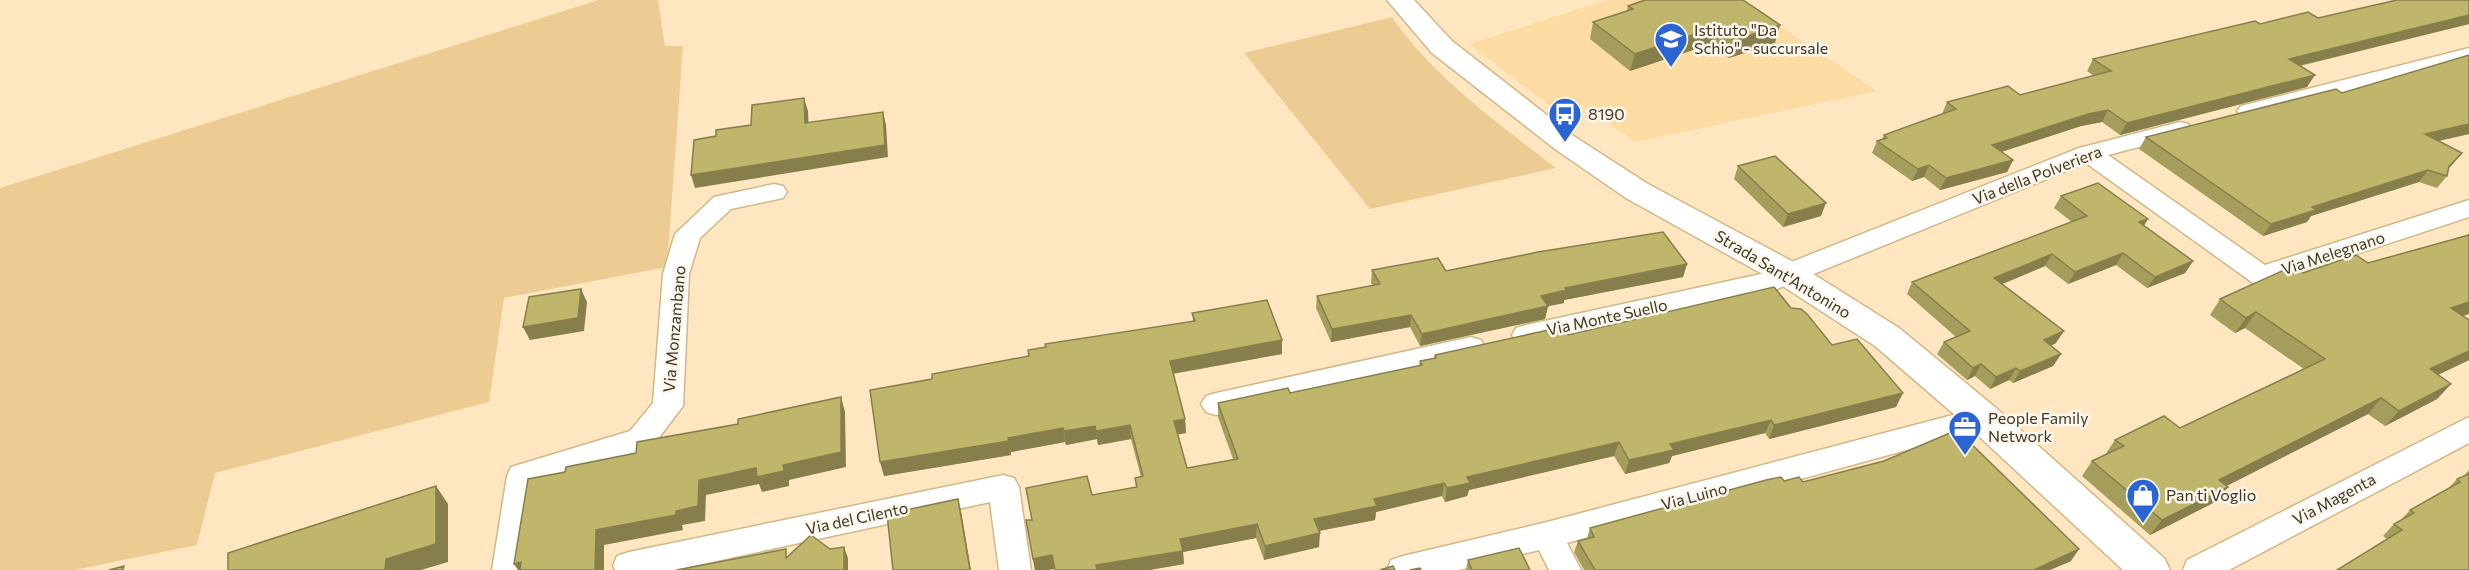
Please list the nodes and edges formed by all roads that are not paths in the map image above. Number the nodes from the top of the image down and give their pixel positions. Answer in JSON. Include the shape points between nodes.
{"nodes":[{"id":1,"x":1400,"y":0,"type":"edge"},
{"id":2,"x":2469,"y":55,"type":"edge"},
{"id":3,"x":2088,"y":153,"type":"junction"},
{"id":4,"x":774,"y":192,"type":"dead end"},
{"id":5,"x":2469,"y":208,"type":"edge"},
{"id":6,"x":1787,"y":273,"type":"junction"},
{"id":7,"x":1216,"y":404,"type":"edge"},
{"id":8,"x":1983,"y":417,"type":"junction"},
{"id":9,"x":2469,"y":429,"type":"edge"},
{"id":10,"x":1546,"y":535,"type":"junction"},
{"id":11,"x":629,"y":566,"type":"dead end"},
{"id":12,"x":508,"y":570,"type":"edge"},
{"id":13,"x":1015,"y":570,"type":"edge"},
{"id":14,"x":1403,"y":570,"type":"edge"},
{"id":15,"x":1565,"y":570,"type":"edge"},
{"id":16,"x":2150,"y":570,"type":"edge"},
{"id":17,"x":2199,"y":570,"type":"edge"}],
"edges":[{"from":1,"to":6,"type":"main road","name":"Strada Sant'Antonino","via":[[1442,47],[1565,143],[1637,191]]},
{"from":2,"to":3,"type":"street","name":"Via della Polveriera"},
{"from":3,"to":5,"type":"street","name":"Via Melegnano","via":[[2262,276]]},
{"from":3,"to":6,"type":"street","name":"Via della Polveriera"},
{"from":4,"to":12,"type":"street","name":"Via Monzambano","via":[[723,203],[688,234],[676,274],[668,406],[639,440],[522,476]]},
{"from":6,"to":7,"type":"street","name":"Via Monte Suello","via":[[1767,282]]},
{"from":6,"to":8,"type":"main road","name":"Strada Sant'Antonino","via":[[1887,337]]},
{"from":8,"to":10,"type":"street","name":"Via Luino"},
{"from":8,"to":16,"type":"main road","name":"Strada Sant'Antonino"},
{"from":9,"to":17,"type":"street","name":"Via Magenta"},
{"from":10,"to":14,"type":"street","name":"Via Luino"},
{"from":10,"to":15,"type":"street"},
{"from":11,"to":13,"type":"street","name":"Via del Cilento","via":[[1003,487]]}]}
